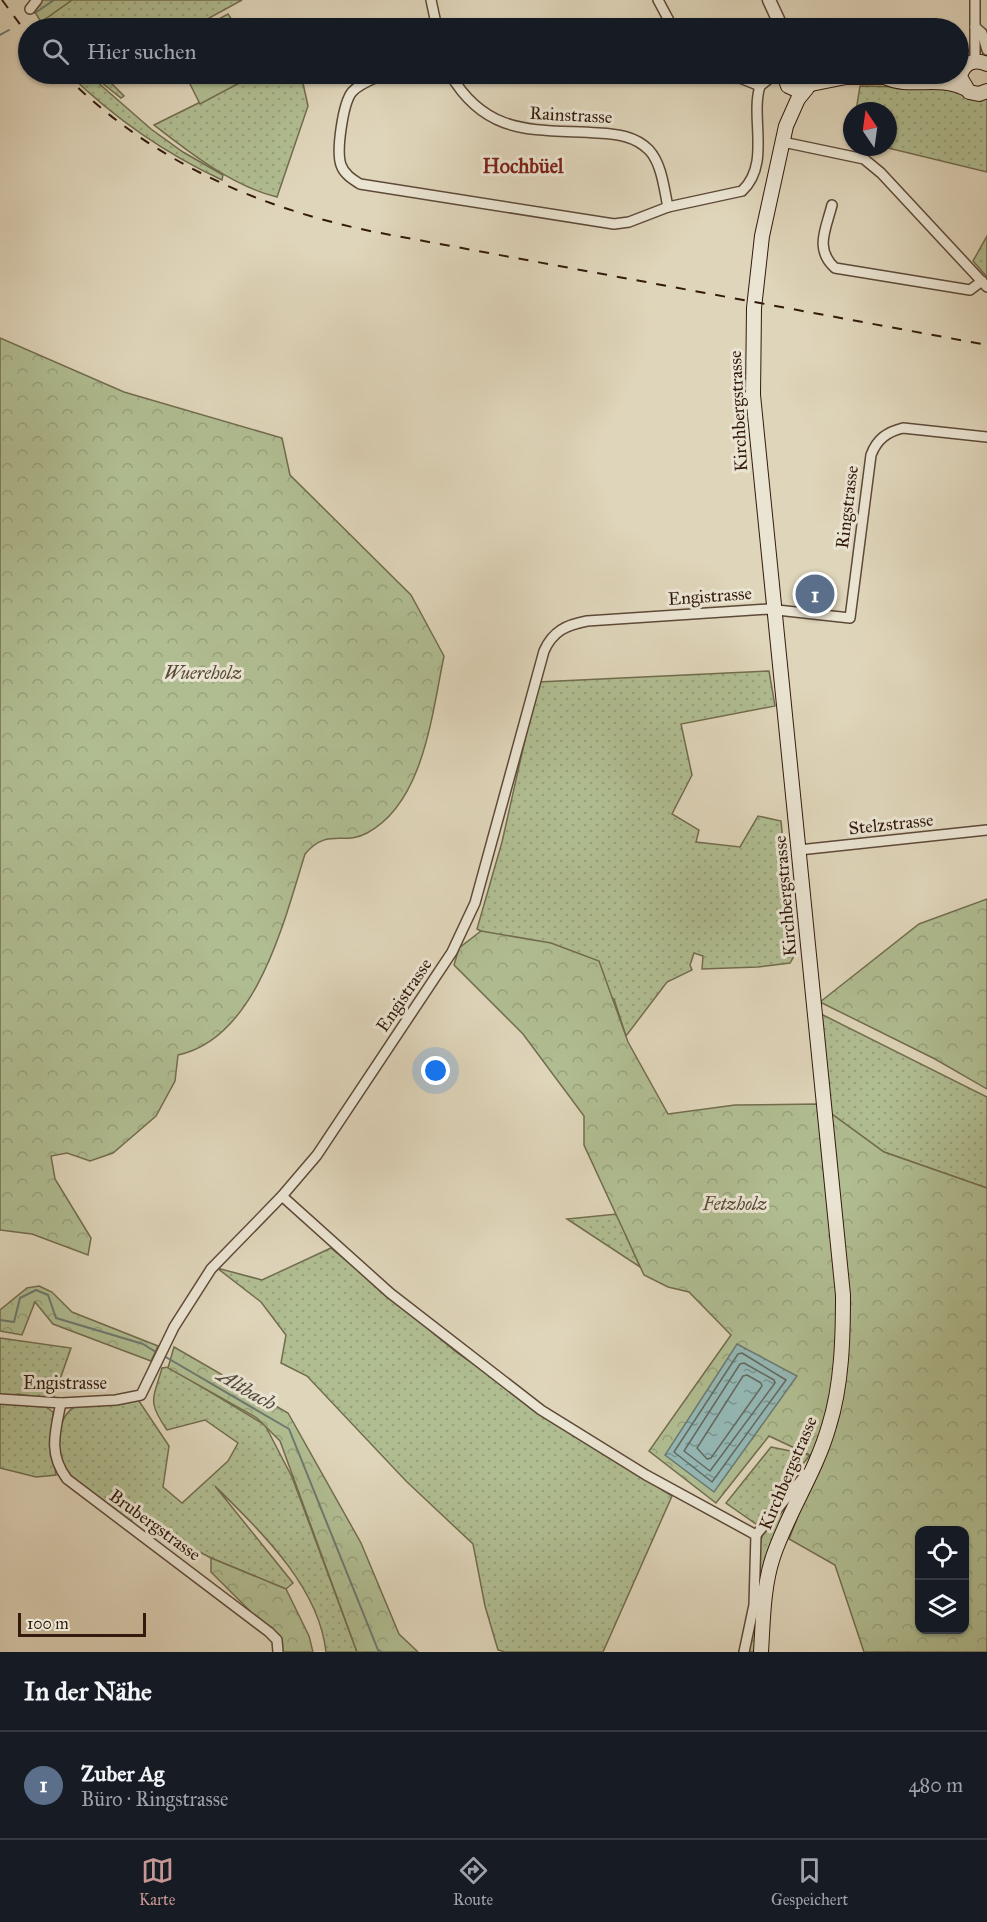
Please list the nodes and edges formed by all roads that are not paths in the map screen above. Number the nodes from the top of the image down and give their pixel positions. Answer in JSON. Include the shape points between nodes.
{"nodes":[{"id":1,"x":37,"y":0,"type":"edge"},
{"id":2,"x":431,"y":0,"type":"edge"},
{"id":3,"x":658,"y":0,"type":"edge"},
{"id":4,"x":769,"y":0,"type":"edge"},
{"id":5,"x":975,"y":0,"type":"edge"},
{"id":6,"x":30,"y":9,"type":"dead end"},
{"id":7,"x":434,"y":18,"type":"edge"},
{"id":8,"x":668,"y":18,"type":"edge"},
{"id":9,"x":777,"y":18,"type":"edge"},
{"id":10,"x":975,"y":27,"type":"junction"},
{"id":11,"x":987,"y":50,"type":"edge"},
{"id":12,"x":972,"y":65,"type":"edge"},
{"id":13,"x":362,"y":84,"type":"edge"},
{"id":14,"x":456,"y":84,"type":"edge"},
{"id":15,"x":755,"y":84,"type":"edge"},
{"id":16,"x":762,"y":84,"type":"edge"},
{"id":17,"x":785,"y":84,"type":"edge"},
{"id":18,"x":790,"y":84,"type":"edge"},
{"id":19,"x":806,"y":84,"type":"edge"},
{"id":20,"x":809,"y":84,"type":"edge"},
{"id":21,"x":956,"y":84,"type":"edge"},
{"id":22,"x":963,"y":84,"type":"edge"},
{"id":23,"x":760,"y":86,"type":"junction"},
{"id":24,"x":964,"y":88,"type":"junction"},
{"id":25,"x":987,"y":91,"type":"edge"},
{"id":26,"x":786,"y":126,"type":"junction"},
{"id":27,"x":783,"y":142,"type":"junction"},
{"id":28,"x":832,"y":205,"type":"dead end"},
{"id":29,"x":668,"y":207,"type":"junction"},
{"id":30,"x":984,"y":284,"type":"edge"},
{"id":31,"x":987,"y":437,"type":"edge"},
{"id":32,"x":776,"y":609,"type":"junction"},
{"id":33,"x":987,"y":830,"type":"edge"},
{"id":34,"x":799,"y":849,"type":"junction"},
{"id":35,"x":282,"y":1196,"type":"junction"},
{"id":36,"x":0,"y":1400,"type":"edge"},
{"id":37,"x":61,"y":1403,"type":"junction"},
{"id":38,"x":814,"y":1464,"type":"junction"},
{"id":39,"x":756,"y":1535,"type":"junction"},
{"id":40,"x":278,"y":1652,"type":"edge"},
{"id":41,"x":744,"y":1652,"type":"edge"},
{"id":42,"x":761,"y":1652,"type":"edge"}],
"edges":[{"from":1,"to":6,"type":"street"},
{"from":2,"to":7,"type":"street"},
{"from":3,"to":8,"type":"street"},
{"from":4,"to":9,"type":"street"},
{"from":5,"to":10,"type":"street"},
{"from":10,"to":11,"type":"street","via":[[982,33]]},
{"from":10,"to":12,"type":"street"},
{"from":13,"to":29,"type":"street","via":[[347,100],[338,150],[341,166],[351,179],[360,183],[614,224]]},
{"from":14,"to":29,"type":"street","name":"Rainstrasse","via":[[479,110],[502,124],[527,130],[616,134],[639,142],[657,162]]},
{"from":15,"to":23,"type":"street"},
{"from":16,"to":23,"type":"street"},
{"from":17,"to":26,"type":"main road","name":"Kirchbergstrasse"},
{"from":18,"to":19,"type":"main road","via":[[795,90]]},
{"from":20,"to":26,"type":"main road","name":"Kirchbergstrasse"},
{"from":21,"to":24,"type":"main road"},
{"from":22,"to":24,"type":"main road"},
{"from":23,"to":29,"type":"street","via":[[759,136],[748,185],[734,194]]},
{"from":24,"to":25,"type":"main road","via":[[974,94]]},
{"from":26,"to":27,"type":"main road","name":"Kirchbergstrasse"},
{"from":27,"to":30,"type":"street","via":[[864,159]]},
{"from":27,"to":32,"type":"main road","name":"Kirchbergstrasse","via":[[753,308],[755,427]]},
{"from":28,"to":30,"type":"street","via":[[822,245],[824,258],[835,267],[970,290]]},
{"from":31,"to":32,"type":"street","name":"Ringstrasse","via":[[903,428],[882,437],[871,455],[850,618]]},
{"from":32,"to":34,"type":"main road","name":"Kirchbergstrasse"},
{"from":32,"to":35,"type":"street","name":"Engistrasse","via":[[587,621],[558,630],[549,641],[475,903],[452,952],[317,1155]]},
{"from":33,"to":34,"type":"street","name":"Stelzstrasse"},
{"from":34,"to":38,"type":"main road","name":"Kirchbergstrasse","via":[[843,1294],[835,1402],[830,1427]]},
{"from":35,"to":37,"type":"street","name":"Engistrasse","via":[[211,1269],[178,1319],[141,1395]]},
{"from":35,"to":39,"type":"street","via":[[390,1293],[541,1410],[646,1475]]},
{"from":36,"to":37,"type":"street","name":"Engistrasse"},
{"from":37,"to":40,"type":"street","name":"Brubergstrasse","via":[[54,1456],[67,1479],[262,1626],[276,1640]]},
{"from":38,"to":39,"type":"street"},
{"from":38,"to":42,"type":"main road","name":"Kirchbergstrasse","via":[[773,1556]]},
{"from":39,"to":41,"type":"street","via":[[754,1605]]}]}
